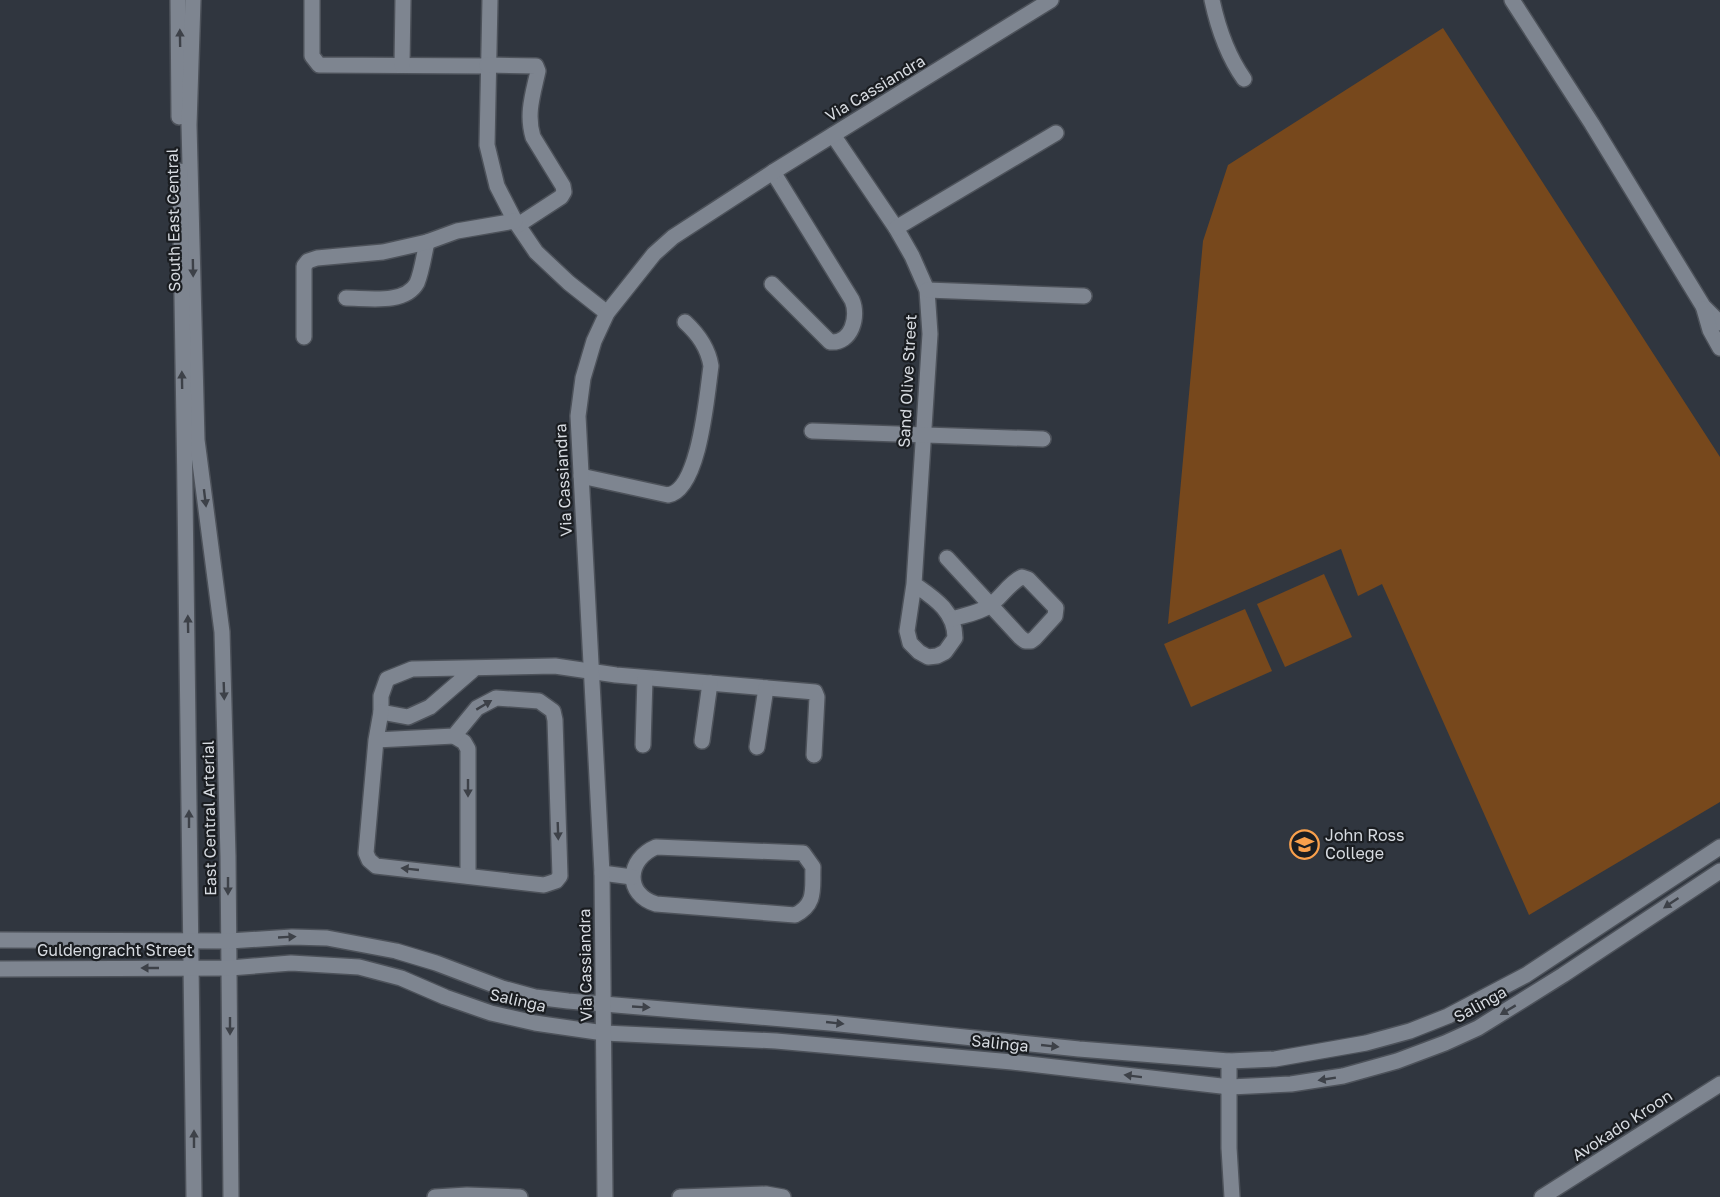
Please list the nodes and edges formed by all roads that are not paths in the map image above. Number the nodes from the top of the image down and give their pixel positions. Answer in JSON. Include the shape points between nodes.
{"nodes":[{"id":1,"x":178,"y":0,"type":"edge"},
{"id":2,"x":193,"y":0,"type":"edge"},
{"id":3,"x":312,"y":0,"type":"edge"},
{"id":4,"x":403,"y":0,"type":"edge"},
{"id":5,"x":490,"y":0,"type":"edge"},
{"id":6,"x":1051,"y":0,"type":"edge"},
{"id":7,"x":1212,"y":0,"type":"edge"},
{"id":8,"x":1512,"y":0,"type":"edge"},
{"id":9,"x":402,"y":65,"type":"junction"},
{"id":10,"x":487,"y":65,"type":"junction"},
{"id":11,"x":1244,"y":79,"type":"dead end"},
{"id":12,"x":1056,"y":133,"type":"dead end"},
{"id":13,"x":833,"y":135,"type":"junction"},
{"id":14,"x":773,"y":172,"type":"junction"},
{"id":15,"x":516,"y":223,"type":"junction"},
{"id":16,"x":896,"y":228,"type":"junction"},
{"id":17,"x":427,"y":242,"type":"junction"},
{"id":18,"x":772,"y":284,"type":"dead end"},
{"id":19,"x":927,"y":290,"type":"junction"},
{"id":20,"x":1084,"y":296,"type":"dead end"},
{"id":21,"x":346,"y":298,"type":"dead end"},
{"id":22,"x":1703,"y":306,"type":"junction"},
{"id":23,"x":607,"y":313,"type":"junction"},
{"id":24,"x":685,"y":322,"type":"dead end"},
{"id":25,"x":1720,"y":323,"type":"edge"},
{"id":26,"x":304,"y":337,"type":"dead end"},
{"id":27,"x":1720,"y":348,"type":"edge"},
{"id":28,"x":812,"y":431,"type":"dead end"},
{"id":29,"x":923,"y":434,"type":"junction"},
{"id":30,"x":190,"y":439,"type":"junction"},
{"id":31,"x":1043,"y":439,"type":"dead end"},
{"id":32,"x":581,"y":476,"type":"junction"},
{"id":33,"x":947,"y":558,"type":"dead end"},
{"id":34,"x":914,"y":584,"type":"junction"},
{"id":35,"x":952,"y":619,"type":"junction"},
{"id":36,"x":474,"y":669,"type":"junction"},
{"id":37,"x":592,"y":673,"type":"junction"},
{"id":38,"x":645,"y":678,"type":"junction"},
{"id":39,"x":710,"y":683,"type":"junction"},
{"id":40,"x":766,"y":688,"type":"junction"},
{"id":41,"x":381,"y":712,"type":"junction"},
{"id":42,"x":454,"y":736,"type":"junction"},
{"id":43,"x":376,"y":740,"type":"junction"},
{"id":44,"x":702,"y":741,"type":"dead end"},
{"id":45,"x":643,"y":745,"type":"dead end"},
{"id":46,"x":757,"y":747,"type":"dead end"},
{"id":47,"x":814,"y":755,"type":"dead end"},
{"id":48,"x":1720,"y":847,"type":"edge"},
{"id":49,"x":1720,"y":871,"type":"edge"},
{"id":50,"x":602,"y":873,"type":"junction"},
{"id":51,"x":468,"y":876,"type":"junction"},
{"id":52,"x":633,"y":877,"type":"junction"},
{"id":53,"x":0,"y":940,"type":"edge"},
{"id":54,"x":193,"y":941,"type":"junction"},
{"id":55,"x":229,"y":941,"type":"junction"},
{"id":56,"x":193,"y":967,"type":"junction"},
{"id":57,"x":230,"y":968,"type":"junction"},
{"id":58,"x":0,"y":969,"type":"edge"},
{"id":59,"x":604,"y":1006,"type":"junction"},
{"id":60,"x":604,"y":1033,"type":"junction"},
{"id":61,"x":1229,"y":1061,"type":"junction"},
{"id":62,"x":1720,"y":1083,"type":"edge"},
{"id":63,"x":1230,"y":1087,"type":"junction"},
{"id":64,"x":194,"y":1197,"type":"edge"},
{"id":65,"x":231,"y":1197,"type":"edge"},
{"id":66,"x":435,"y":1197,"type":"edge"},
{"id":67,"x":520,"y":1197,"type":"edge"},
{"id":68,"x":605,"y":1197,"type":"edge"},
{"id":69,"x":680,"y":1197,"type":"edge"},
{"id":70,"x":783,"y":1197,"type":"edge"},
{"id":71,"x":1232,"y":1197,"type":"edge"},
{"id":72,"x":1542,"y":1197,"type":"edge"}],
"edges":[{"from":30,"to":1,"type":"street","name":"South East Central","one_way":true,"via":[[180,267]]},
{"from":2,"to":30,"type":"street","name":"South East Central","one_way":true,"via":[[189,125]]},
{"from":3,"to":9,"type":"street","via":[[312,56],[319,65]]},
{"from":4,"to":9,"type":"street"},
{"from":5,"to":10,"type":"street"},
{"from":6,"to":13,"type":"street","name":"Via Cassiandra"},
{"from":7,"to":11,"type":"street","via":[[1227,50]]},
{"from":8,"to":22,"type":"street"},
{"from":9,"to":10,"type":"street"},
{"from":10,"to":15,"type":"street","via":[[487,145],[497,186]]},
{"from":10,"to":15,"type":"street","via":[[536,66],[531,129],[563,186],[561,197]]},
{"from":12,"to":16,"type":"street"},
{"from":13,"to":14,"type":"street","name":"Via Cassiandra"},
{"from":13,"to":16,"type":"street","name":"Sand Olive Street"},
{"from":14,"to":18,"type":"street","via":[[852,300],[855,311],[850,332],[841,340],[830,342]]},
{"from":14,"to":23,"type":"street","name":"Via Cassiandra","via":[[673,237],[654,254]]},
{"from":15,"to":17,"type":"street","via":[[457,231]]},
{"from":15,"to":23,"type":"street","via":[[537,252]]},
{"from":16,"to":19,"type":"street","name":"Sand Olive Street"},
{"from":17,"to":21,"type":"street","via":[[416,284],[409,292],[398,297]]},
{"from":17,"to":26,"type":"street","via":[[308,261],[304,266]]},
{"from":19,"to":20,"type":"street"},
{"from":19,"to":29,"type":"street","name":"Sand Olive Street","via":[[930,334]]},
{"from":22,"to":25,"type":"street"},
{"from":22,"to":27,"type":"street"},
{"from":23,"to":32,"type":"street","name":"Via Cassiandra","via":[[583,378],[578,416]]},
{"from":24,"to":32,"type":"street","via":[[697,333],[711,366],[699,444],[688,479],[668,495]]},
{"from":28,"to":29,"type":"street"},
{"from":29,"to":31,"type":"street"},
{"from":29,"to":34,"type":"street","name":"Sand Olive Street"},
{"from":54,"to":30,"type":"street","name":"East Central Arterial","one_way":true,"via":[[186,517]]},
{"from":30,"to":55,"type":"street","name":"East Central Arterial","one_way":true,"via":[[222,632]]},
{"from":32,"to":37,"type":"street","name":"Via Cassiandra"},
{"from":33,"to":35,"type":"street","via":[[991,605]]},
{"from":34,"to":35,"type":"street","via":[[940,603]]},
{"from":34,"to":35,"type":"street","name":"Sand Olive Street","via":[[907,630],[910,644],[928,657],[945,652],[955,638]]},
{"from":36,"to":37,"type":"street","via":[[555,666]]},
{"from":36,"to":41,"type":"street","via":[[430,707],[408,717]]},
{"from":36,"to":41,"type":"street","via":[[412,669],[387,679]]},
{"from":37,"to":38,"type":"street"},
{"from":37,"to":50,"type":"street","name":"Via Cassiandra"},
{"from":38,"to":39,"type":"street"},
{"from":38,"to":45,"type":"street"},
{"from":39,"to":40,"type":"street"},
{"from":39,"to":44,"type":"street"},
{"from":40,"to":46,"type":"street"},
{"from":40,"to":47,"type":"street","via":[[817,694]]},
{"from":41,"to":43,"type":"street"},
{"from":42,"to":43,"type":"street"},
{"from":42,"to":51,"type":"street","one_way":true,"via":[[468,749]]},
{"from":42,"to":51,"type":"street","one_way":true,"via":[[477,708],[496,698],[539,701],[553,711],[555,720],[560,876],[544,885]]},
{"from":51,"to":43,"type":"street","one_way":true,"via":[[376,866],[369,860],[366,854]]},
{"from":48,"to":61,"type":"street","name":"Salinga","via":[[1526,975],[1448,1016],[1366,1043],[1275,1059]]},
{"from":49,"to":63,"type":"street","name":"Salinga","one_way":true,"via":[[1537,992],[1445,1043],[1343,1076]]},
{"from":50,"to":52,"type":"street"},
{"from":50,"to":59,"type":"street","name":"Via Cassiandra"},
{"from":52,"to":52,"type":"street","via":[[639,860],[656,847],[802,853],[813,867],[812,900],[795,915],[656,904],[644,901]]},
{"from":53,"to":54,"type":"street","name":"Guldengracht Street"},
{"from":54,"to":55,"type":"street","name":"Guldengracht Street"},
{"from":54,"to":56,"type":"street","name":"East Central Arterial"},
{"from":55,"to":57,"type":"street","name":"East Central Arterial"},
{"from":55,"to":59,"type":"street","name":"Salinga","one_way":true,"via":[[292,937],[359,943],[426,960],[535,997]]},
{"from":56,"to":57,"type":"street","name":"Guldengracht Street"},
{"from":56,"to":58,"type":"street","name":"Guldengracht Street","one_way":true},
{"from":64,"to":56,"type":"street","name":"East Central Arterial","one_way":true},
{"from":57,"to":60,"type":"street","name":"Salinga","via":[[291,963],[359,967],[401,978],[491,1013]]},
{"from":57,"to":65,"type":"street","name":"East Central Arterial","one_way":true},
{"from":59,"to":60,"type":"street","name":"Via Cassiandra"},
{"from":59,"to":61,"type":"street","name":"Salinga","one_way":true},
{"from":63,"to":60,"type":"street","name":"Salinga","one_way":true,"via":[[776,1041]]},
{"from":60,"to":68,"type":"street","name":"Via Cassiandra"},
{"from":61,"to":63,"type":"street"},
{"from":62,"to":72,"type":"street","name":"Avokado Kroon"},
{"from":63,"to":71,"type":"street"},
{"from":66,"to":67,"type":"street"},
{"from":69,"to":70,"type":"street"}]}
